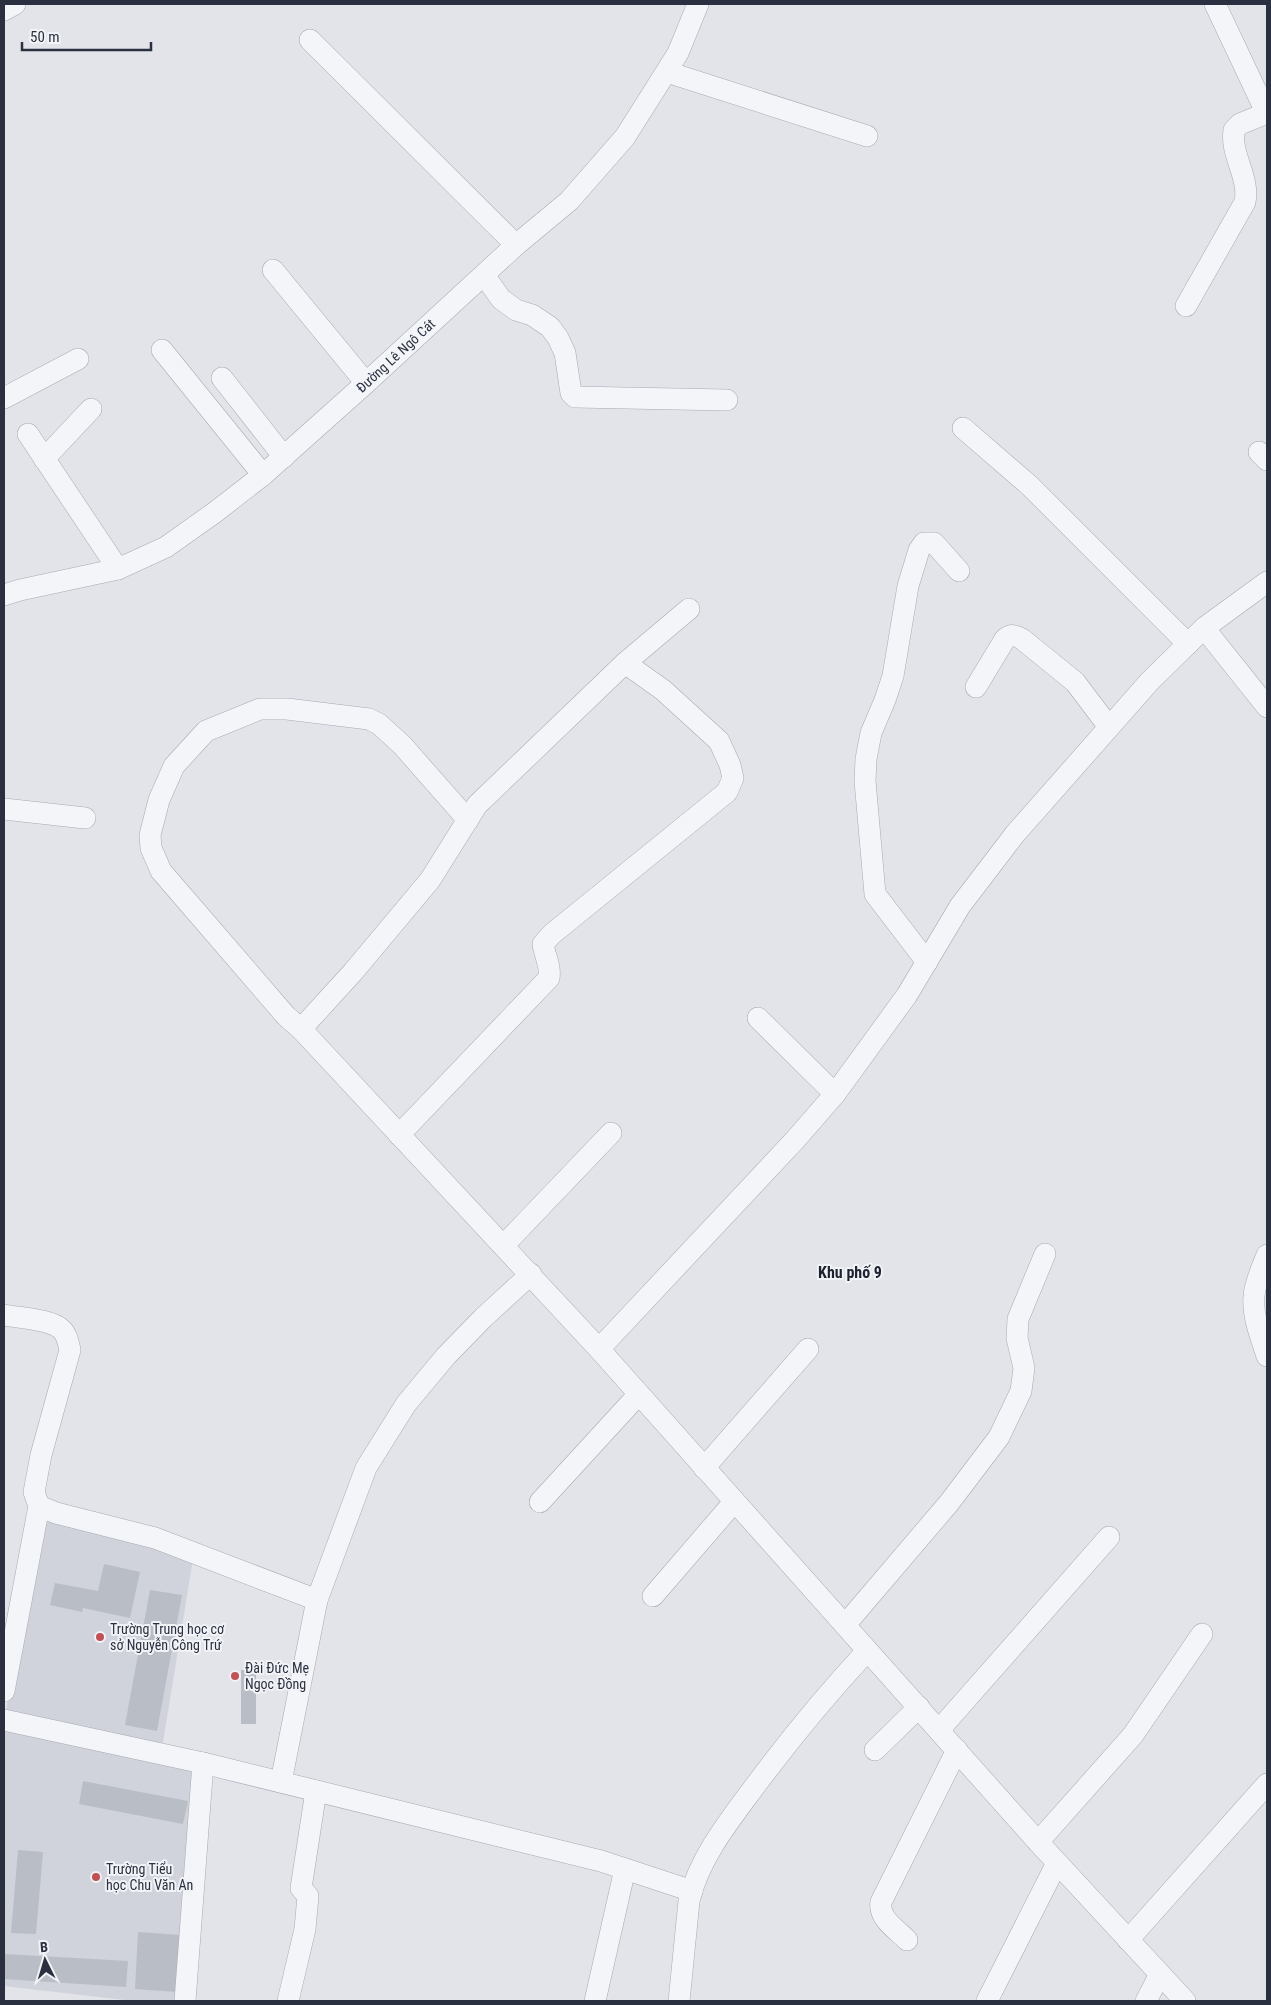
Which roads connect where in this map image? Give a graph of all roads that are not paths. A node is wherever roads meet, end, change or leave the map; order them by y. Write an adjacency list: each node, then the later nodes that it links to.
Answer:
1 (16, 4): 4 (street)
2 (698, 4): 6 (street, Đường Lê Ngô Cát)
3 (1215, 4): 7 (street)
4 (4, 10)
5 (310, 40): 9 (street)
6 (667, 72): 8 (street); 9 (street, Đường Lê Ngô Cát)
7 (1267, 114): 12 (street)
8 (867, 136)
9 (516, 245): 11 (street, Đường Lê Ngô Cát)
10 (272, 270): 16 (street)
11 (484, 275): 16 (street, Đường Lê Ngô Cát); 18 (street)
12 (1186, 306)
13 (162, 350): 24 (street)
14 (78, 359): 17 (street)
15 (222, 378): 22 (street)
16 (366, 383): 22 (street, Đường Lê Ngô Cát)
17 (4, 398)
18 (727, 400)
19 (91, 409): 23 (street)
20 (963, 428): 31 (street)
21 (28, 434): 23 (street)
22 (284, 457): 24 (street, Đường Lê Ngô Cát)
23 (44, 459): 25 (street)
24 (263, 475): 25 (street, Đường Lê Ngô Cát)
25 (118, 569): 28 (street, Đường Lê Ngô Cát)
26 (959, 571): 39 (street)
27 (1267, 582): 30 (street)
28 (4, 596)
29 (689, 609): 32 (street)
30 (1204, 628): 31 (street); 34 (street)
31 (1188, 644): 35 (street)
32 (624, 663): 38 (street); 44 (street)
33 (976, 688): 35 (street)
34 (1267, 706)
35 (1109, 727): 39 (street)
36 (4, 809): 37 (street)
37 (86, 818)
38 (468, 820): 41 (street); 41 (street)
39 (927, 962): 42 (street)
40 (758, 1018): 42 (street)
41 (300, 1029): 44 (street)
42 (835, 1094): 50 (street)
43 (611, 1132): 45 (street)
44 (399, 1135): 45 (street)
45 (504, 1245): 48 (street)
46 (1045, 1254): 61 (street)
47 (1267, 1255): 52 (street)
48 (531, 1274): 50 (street); 60 (street)
49 (4, 1315): 57 (street)
50 (599, 1349): 53 (street)
51 (808, 1349): 54 (street)
52 (1267, 1356)
53 (639, 1394): 54 (street); 55 (street)
54 (704, 1468): 56 (street)
55 (540, 1502)
56 (734, 1502): 59 (street); 61 (street)
57 (39, 1506): 60 (street); 64 (street)
58 (1109, 1537): 67 (street)
59 (653, 1596)
60 (317, 1600): 71 (street)
61 (845, 1625): 63 (street)
62 (1202, 1634): 74 (street)
63 (867, 1651): 65 (street); 77 (street)
64 (4, 1691)
65 (919, 1708): 67 (street); 68 (street)
66 (4, 1720): 70 (street)
67 (939, 1730): 69 (street)
68 (875, 1750)
69 (957, 1750): 74 (street); 78 (street)
70 (202, 1763): 71 (street); 81 (street)
71 (280, 1782): 73 (street)
72 (1266, 1788): 79 (street)
73 (316, 1791): 76 (street); 82 (street)
74 (1038, 1842): 75 (street)
75 (1058, 1863): 79 (street); 85 (street)
76 (625, 1869): 77 (street); 83 (street)
77 (692, 1891): 84 (street)
78 (907, 1940)
79 (1128, 1940): 80 (street)
80 (1160, 1974): 86 (street); 87 (street)
81 (185, 2001)
82 (288, 2001)
83 (595, 2001)
84 (679, 2001)
85 (987, 2001)
86 (1146, 2001)
87 (1185, 2001)

